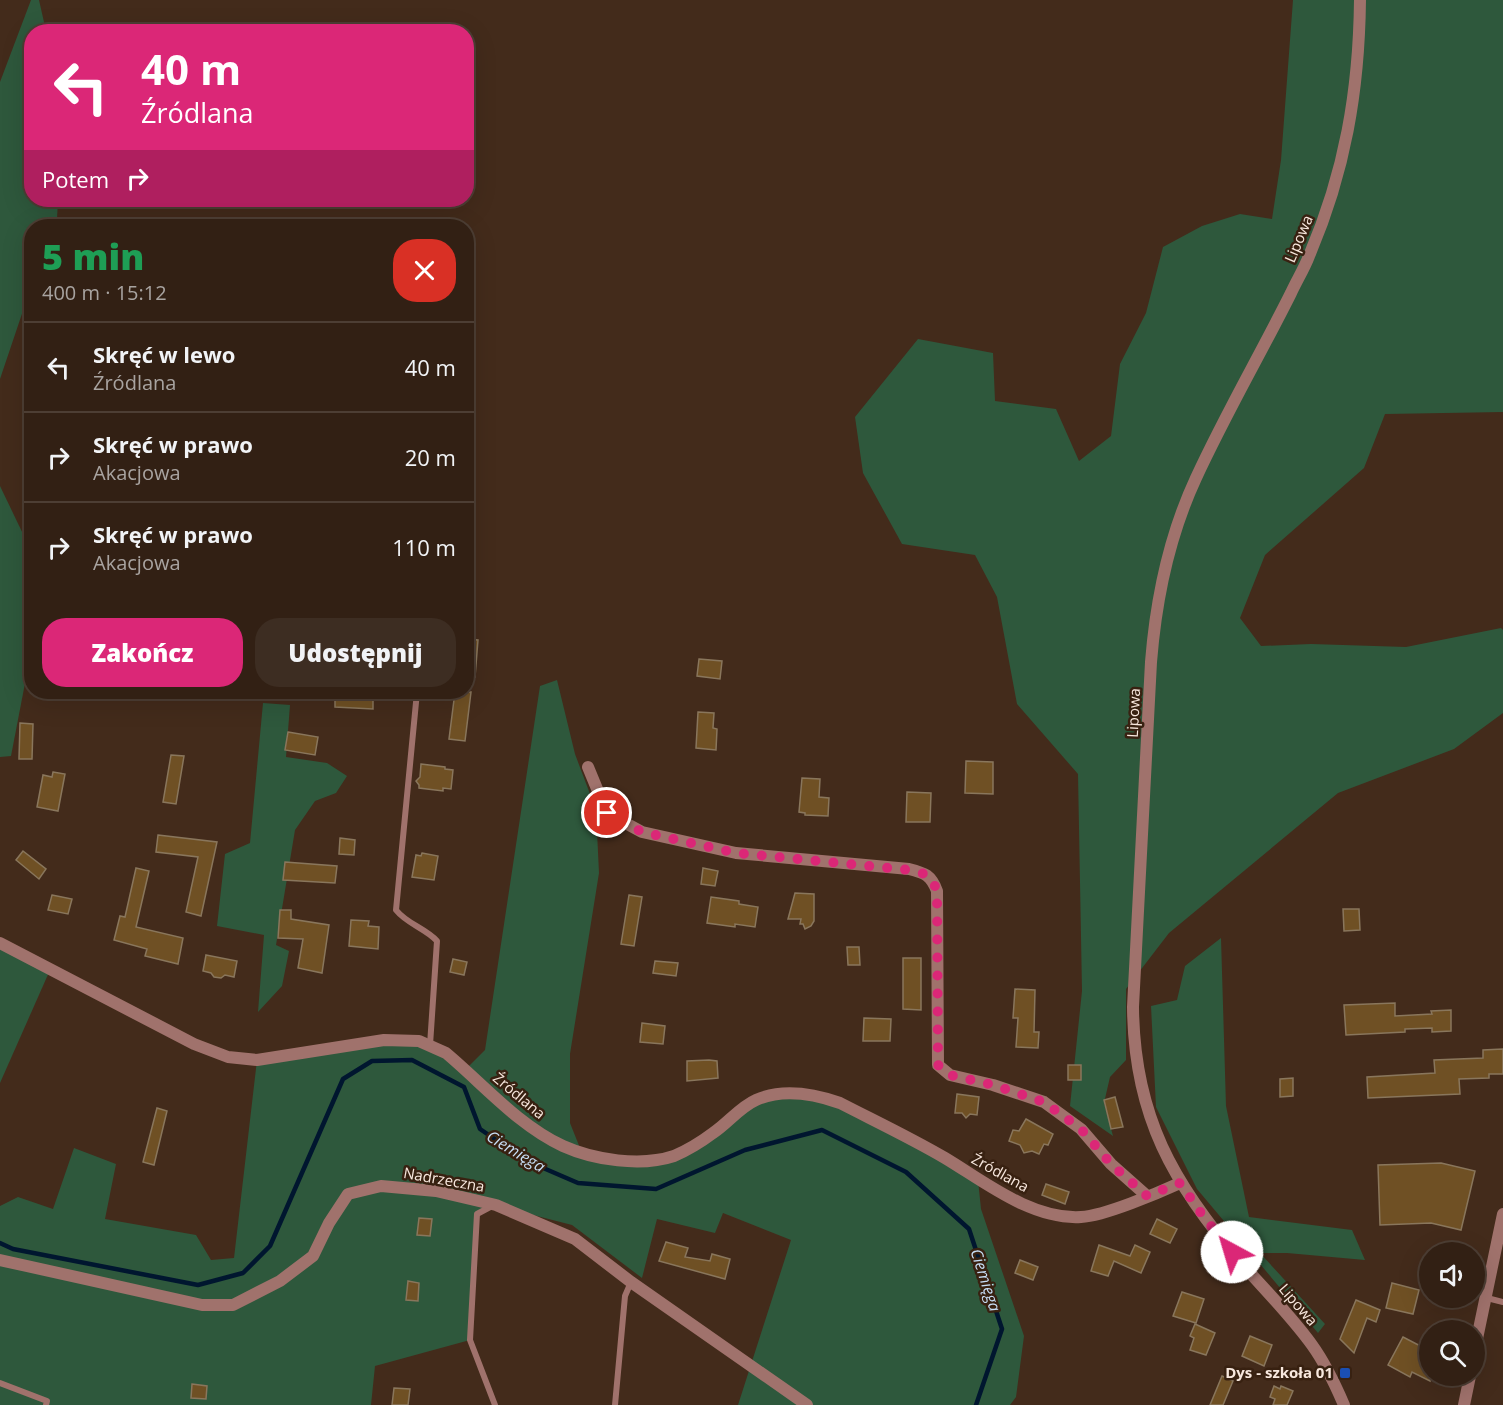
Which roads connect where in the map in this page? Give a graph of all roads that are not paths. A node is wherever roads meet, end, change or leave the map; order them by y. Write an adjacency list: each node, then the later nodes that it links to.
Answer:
1 (1360, 0): 6 (street, Lipowa)
2 (416, 699): 5 (lane)
3 (588, 767): 7 (street)
4 (0, 943): 5 (street, Źródlana)
5 (430, 1045): 7 (street, Źródlana)
6 (1180, 1183): 7 (street, Źródlana); 21 (street, Lipowa)
7 (1147, 1196)
8 (496, 1205): 10 (street, Nadrzeczna); 11 (street, Nadrzeczna); 18 (lane)
9 (1503, 1214): 12 (street)
10 (0, 1260)
11 (631, 1282): 19 (lane); 20 (street, Nadrzeczna)
12 (1486, 1298): 13 (lane); 14 (street)
13 (1503, 1302)
14 (1481, 1320)
15 (0, 1383): 17 (lane)
16 (1468, 1386): 22 (street)
17 (46, 1405)
18 (495, 1405)
19 (615, 1405)
20 (807, 1405)
21 (1344, 1405)
22 (1464, 1405)

